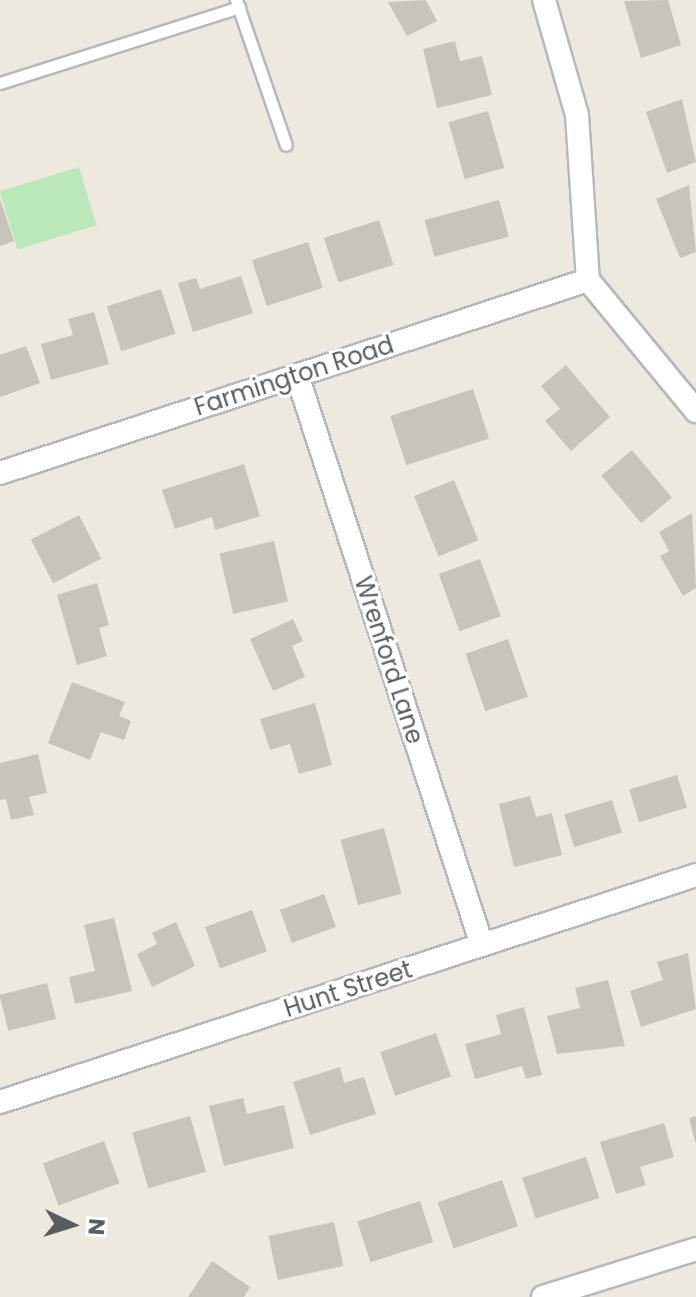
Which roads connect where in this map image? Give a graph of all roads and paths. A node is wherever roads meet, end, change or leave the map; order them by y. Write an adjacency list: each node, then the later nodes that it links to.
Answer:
1 (544, 0): 5 (street)
2 (237, 4): 3 (lane); 4 (lane)
3 (0, 83)
4 (286, 145)
5 (588, 280): 6 (street, Farmington Road); 7 (street)
6 (297, 375): 8 (street, Farmington Road); 10 (street, Wrenford Lane)
7 (696, 411)
8 (0, 473)
9 (696, 875): 10 (street, Hunt Street)
10 (482, 945): 11 (street, Hunt Street)
11 (0, 1102)
12 (696, 1249): 13 (street)
13 (543, 1297)

